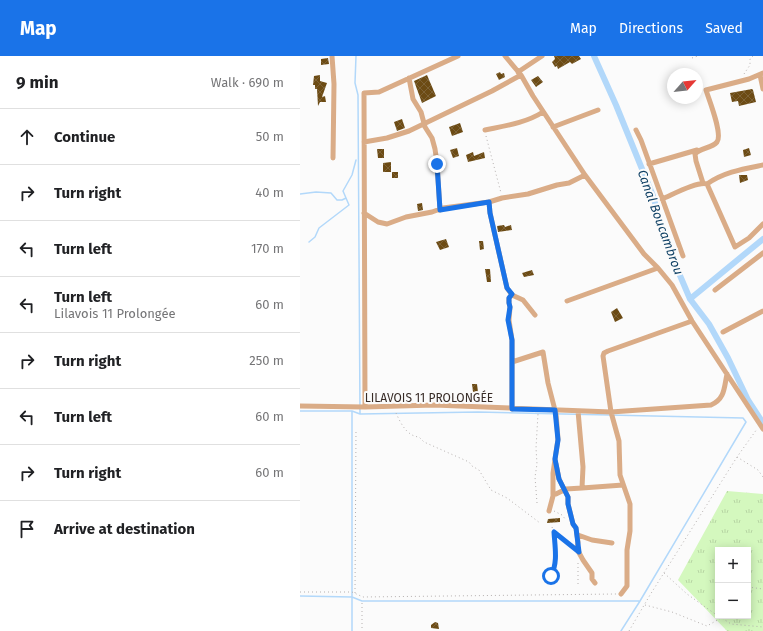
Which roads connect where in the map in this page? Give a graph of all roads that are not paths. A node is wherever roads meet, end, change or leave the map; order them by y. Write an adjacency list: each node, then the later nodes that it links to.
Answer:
1 (332, 56): 17 (street)
2 (458, 56): 7 (street)
3 (505, 56): 5 (street)
4 (542, 56): 5 (street)
5 (519, 74): 10 (street); 11 (street)
6 (761, 74): 8 (street); 16 (street)
7 (409, 78): 11 (street); 15 (street)
8 (763, 89)
9 (598, 110): 12 (street)
10 (543, 112): 12 (street); 13 (street)
11 (424, 123): 15 (street); 24 (street)
12 (553, 127): 20 (street)
13 (484, 130)
14 (636, 130): 18 (street)
15 (364, 142): 25 (street)
16 (698, 150): 18 (street); 21 (street)
17 (333, 158)
18 (649, 164): 22 (street)
19 (763, 165): 21 (street)
20 (585, 175): 23 (street); 29 (street)
21 (705, 184): 22 (street); 26 (street)
22 (662, 199): 28 (street)
23 (489, 202): 24 (street); 31 (street)
24 (440, 210): 25 (street)
25 (364, 213): 40 (street)
26 (763, 224)
27 (763, 253): 30 (street)
28 (683, 256)
29 (658, 268): 32 (street); 35 (street)
30 (715, 290)
31 (512, 294): 34 (street); 37 (street)
32 (567, 301)
33 (763, 311): 36 (street)
34 (534, 315)
35 (692, 321): 38 (street); 44 (street)
36 (724, 332)
37 (512, 362): 41 (street); 42 (street)
38 (727, 374): 44 (street, LILAVOIS 11 PROLONGÉE); 45 (street)
39 (300, 406): 40 (street, LILAVOIS 11 PROLONGÉE)
40 (365, 407): 41 (street, LILAVOIS 11 PROLONGÉE)
41 (512, 409): 42 (street, LILAVOIS 11 PROLONGÉE)
42 (555, 410): 43 (street, LILAVOIS 11 PROLONGÉE); 46 (street)
43 (578, 411): 44 (street, LILAVOIS 11 PROLONGÉE); 48 (street)
44 (611, 412): 47 (street)
45 (762, 427)
46 (555, 459): 49 (street); 50 (street)
47 (623, 485): 48 (street); 55 (street)
48 (582, 488): 49 (street)
49 (565, 489): 50 (street); 52 (street)
50 (553, 493): 51 (street)
51 (549, 510)
52 (578, 535): 53 (street); 54 (street)
53 (612, 544)
54 (595, 583)
55 (621, 594)

